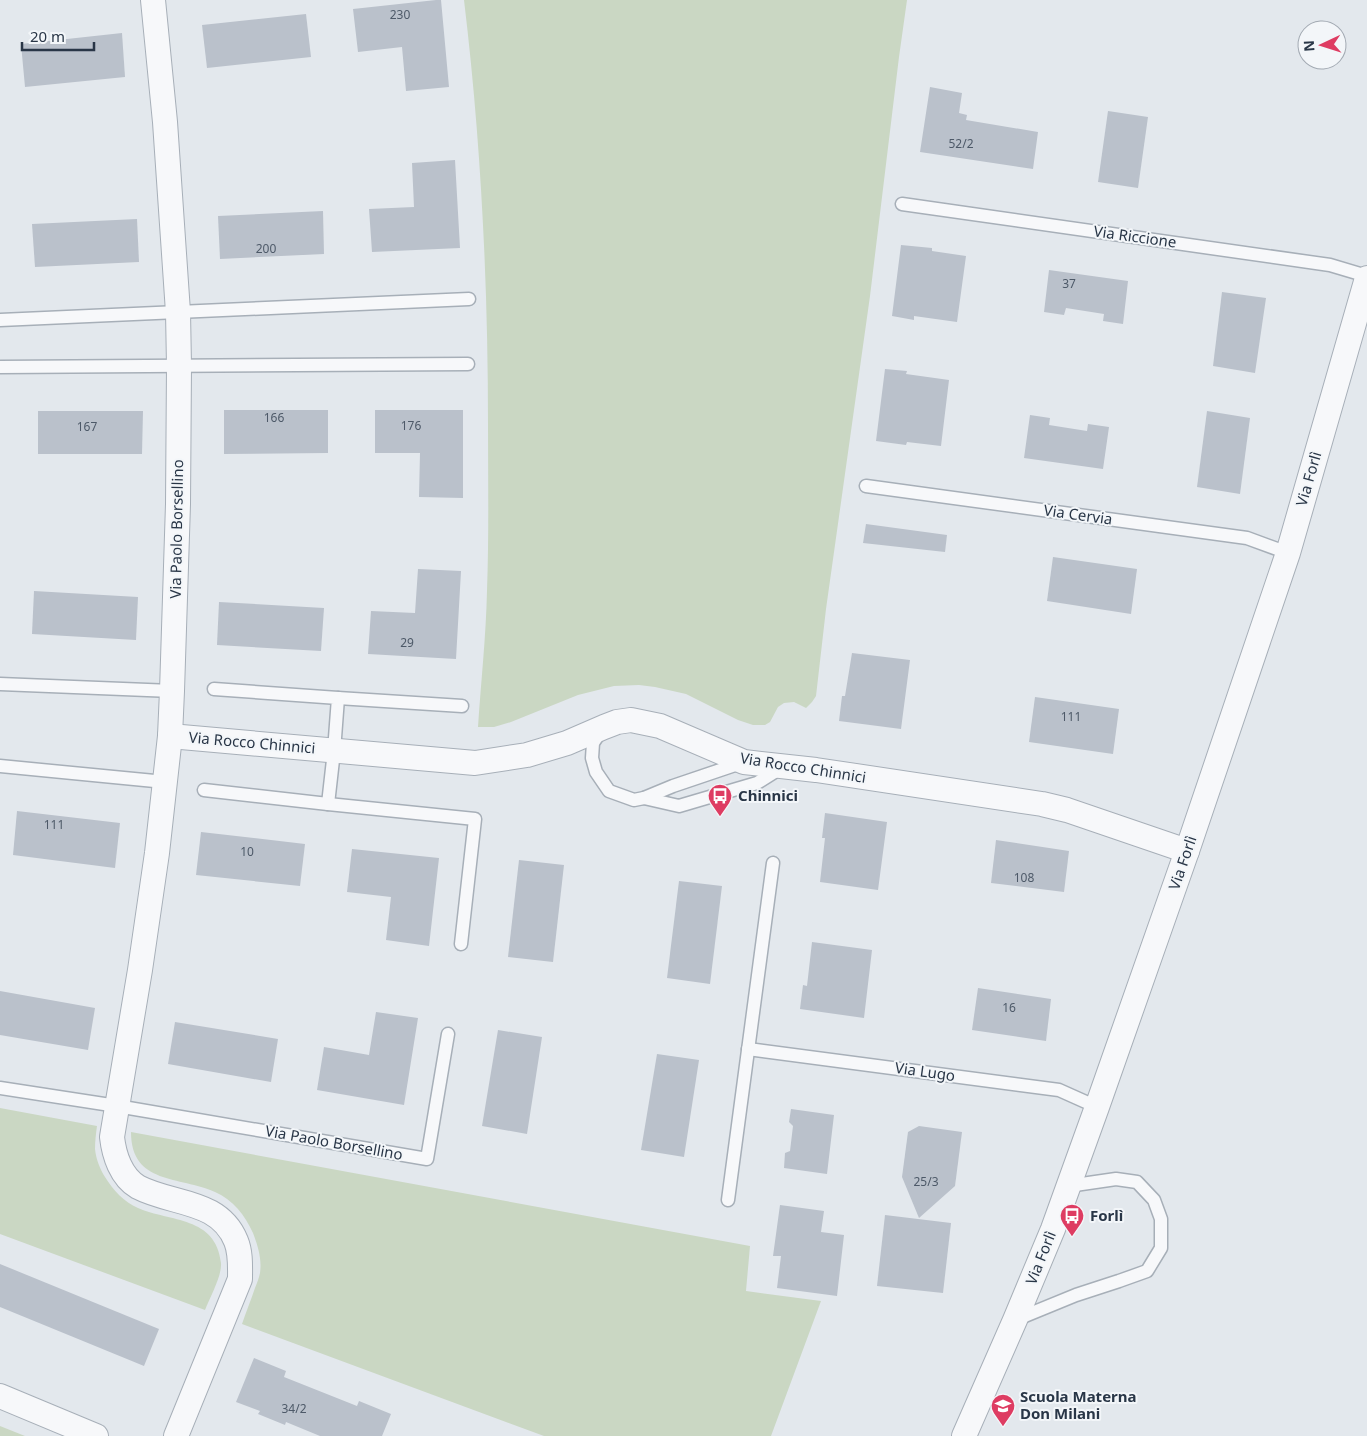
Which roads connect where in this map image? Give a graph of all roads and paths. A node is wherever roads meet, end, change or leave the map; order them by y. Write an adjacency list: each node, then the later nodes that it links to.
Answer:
1 (153, 0): 5 (street, Via Paolo Borsellino)
2 (902, 204): 3 (lane, Via Riccione)
3 (1367, 277): 11 (street, Via Forlì)
4 (469, 299): 5 (lane)
5 (178, 312): 6 (lane); 8 (street, Via Paolo Borsellino)
6 (0, 320)
7 (468, 364): 8 (lane)
8 (179, 366): 9 (lane); 14 (street, Via Paolo Borsellino)
9 (0, 367)
10 (866, 486): 11 (lane, Via Cervia)
11 (1288, 554): 27 (street, Via Forlì)
12 (0, 684): 14 (lane)
13 (214, 689): 15 (lane)
14 (172, 692): 18 (street, Via Paolo Borsellino)
15 (338, 698): 16 (lane); 19 (lane, Via Rocco Chinnici)
16 (462, 706)
17 (604, 727): 19 (street, Via Rocco Chinnici); 20 (street, Via Rocco Chinnici); 25 (lane)
18 (170, 736): 19 (street, Via Rocco Chinnici); 23 (street, Via Paolo Borsellino)
19 (334, 751): 26 (lane)
20 (744, 762): 22 (street, Via Rocco Chinnici); 25 (lane)
21 (0, 766): 23 (lane)
22 (785, 766): 25 (lane); 27 (street, Via Rocco Chinnici)
23 (164, 782): 33 (street, Via Paolo Borsellino)
24 (204, 790): 26 (lane)
25 (644, 798)
26 (328, 804): 29 (lane)
27 (1187, 851): 34 (street, Via Forlì)
28 (773, 862): 31 (lane)
29 (461, 944)
30 (448, 1034): 33 (lane, Via Paolo Borsellino)
31 (748, 1049): 34 (lane, Via Lugo); 36 (lane)
32 (0, 1088): 33 (lane, Via Paolo Borsellino)
33 (117, 1106): 40 (street, Via Paolo Borsellino)
34 (1097, 1107): 35 (street, Via Forlì)
35 (1068, 1186): 37 (street, Via Forlì); 37 (lane)
36 (728, 1200)
37 (1015, 1320): 41 (street, Via Forlì)
38 (0, 1396): 39 (street)
39 (96, 1436)
40 (176, 1436)
41 (964, 1436)

